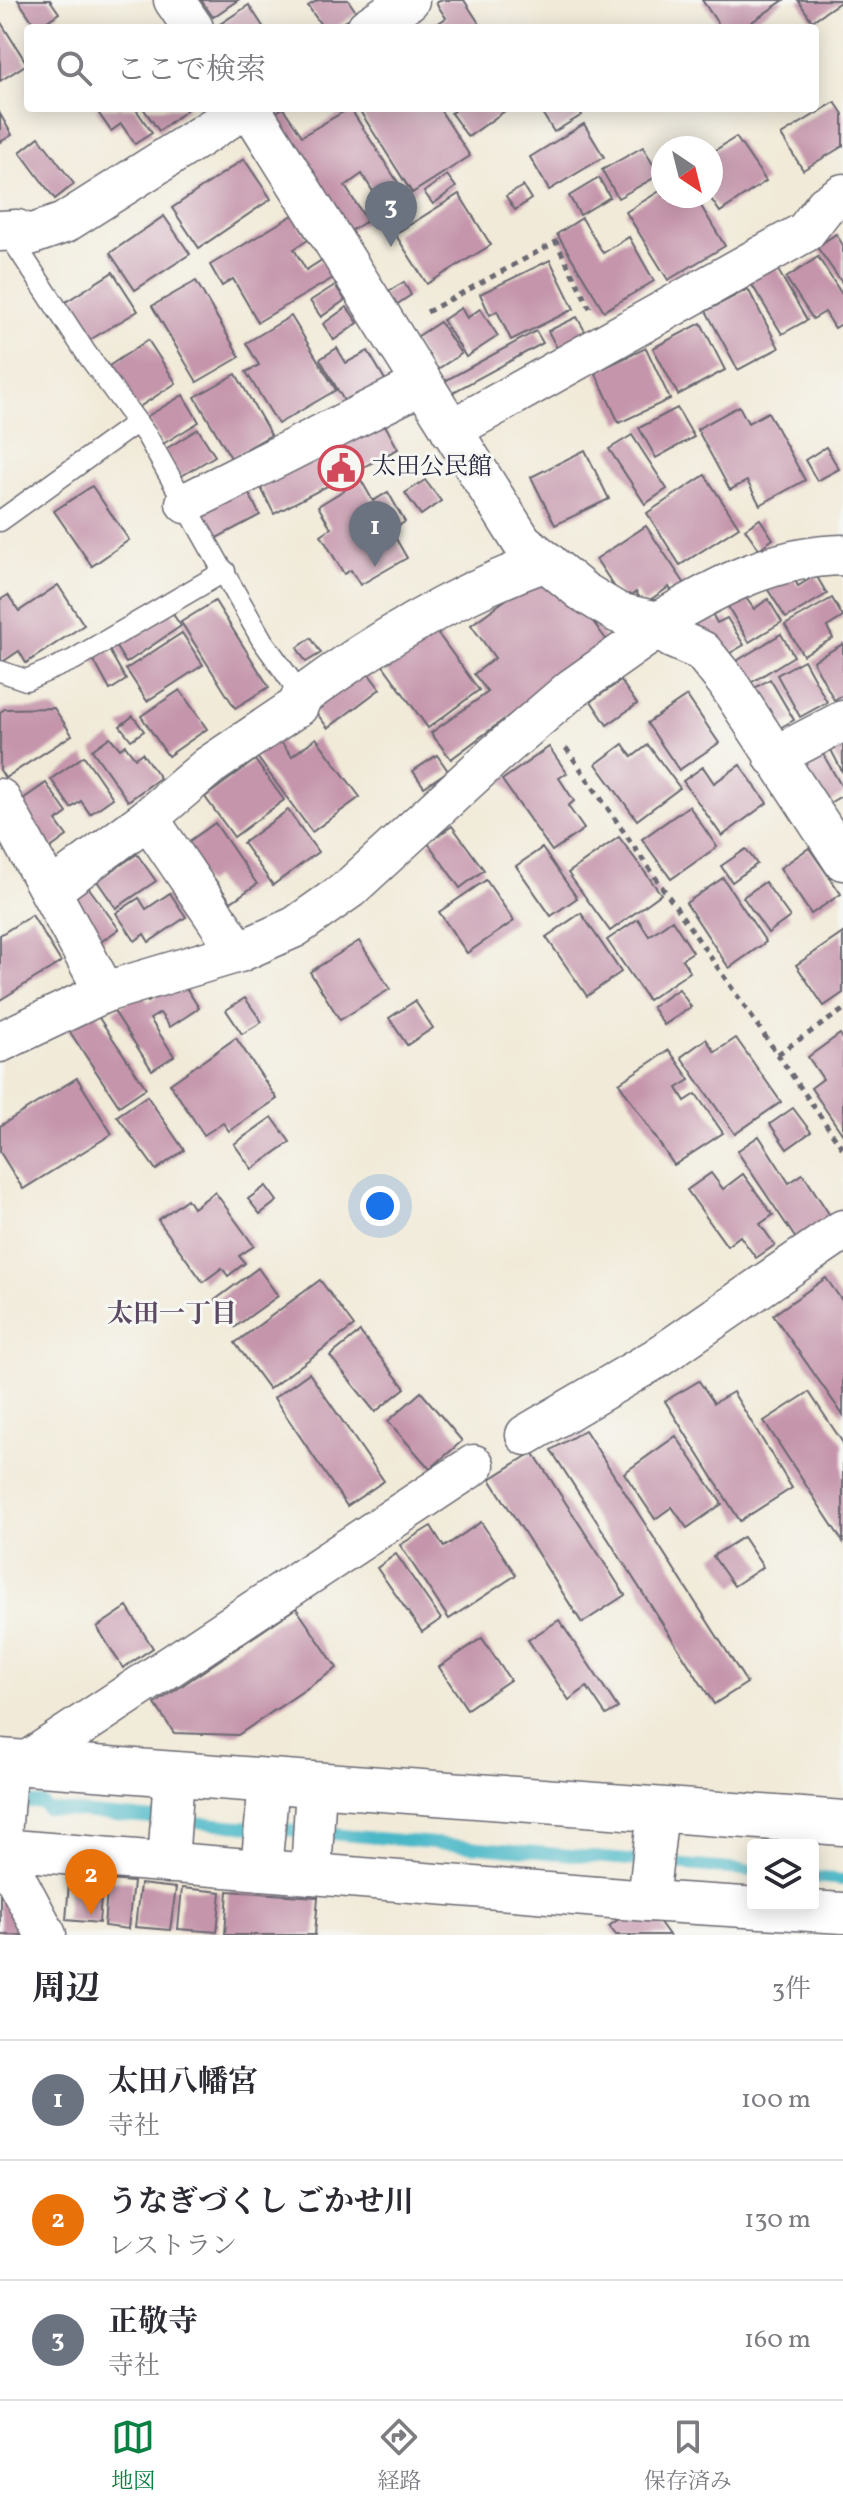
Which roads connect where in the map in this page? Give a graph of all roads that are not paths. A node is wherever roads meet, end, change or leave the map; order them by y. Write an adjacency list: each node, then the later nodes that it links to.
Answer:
1 (174, 0): 2 (street)
2 (190, 24)
3 (242, 112): 6 (street)
4 (251, 112): 7 (street)
5 (843, 194): 9 (street)
6 (2, 230): 8 (lane)
7 (422, 384): 9 (street); 10 (street)
8 (136, 423): 10 (lane); 11 (lane)
9 (451, 430): 13 (street)
10 (186, 503): 14 (lane)
11 (0, 521)
12 (843, 555): 15 (street)
13 (546, 561): 15 (street); 17 (street)
14 (225, 571): 16 (lane); 17 (lane)
15 (658, 622): 19 (street); 24 (street)
16 (0, 671)
17 (302, 696): 21 (street)
18 (843, 721): 19 (street)
19 (774, 757): 22 (street)
20 (0, 799): 23 (street)
21 (148, 818): 23 (street); 24 (street)
22 (843, 860)
23 (51, 890): 25 (street)
24 (239, 952): 25 (street)
25 (105, 992): 26 (street)
26 (0, 1042)
27 (843, 1230): 28 (street)
28 (526, 1435)
29 (474, 1465): 30 (street)
30 (9, 1769): 31 (street); 36 (street)
31 (173, 1791): 32 (street); 37 (street)
32 (267, 1799): 33 (street); 38 (street)
33 (315, 1802): 35 (street); 39 (street)
34 (843, 1823): 35 (street)
35 (656, 1828): 40 (street)
36 (0, 1848)
37 (168, 1863): 38 (street); 42 (street)
38 (261, 1870): 39 (street)
39 (311, 1874): 40 (street)
40 (648, 1901): 41 (street)
41 (843, 1913)
42 (46, 1935)

